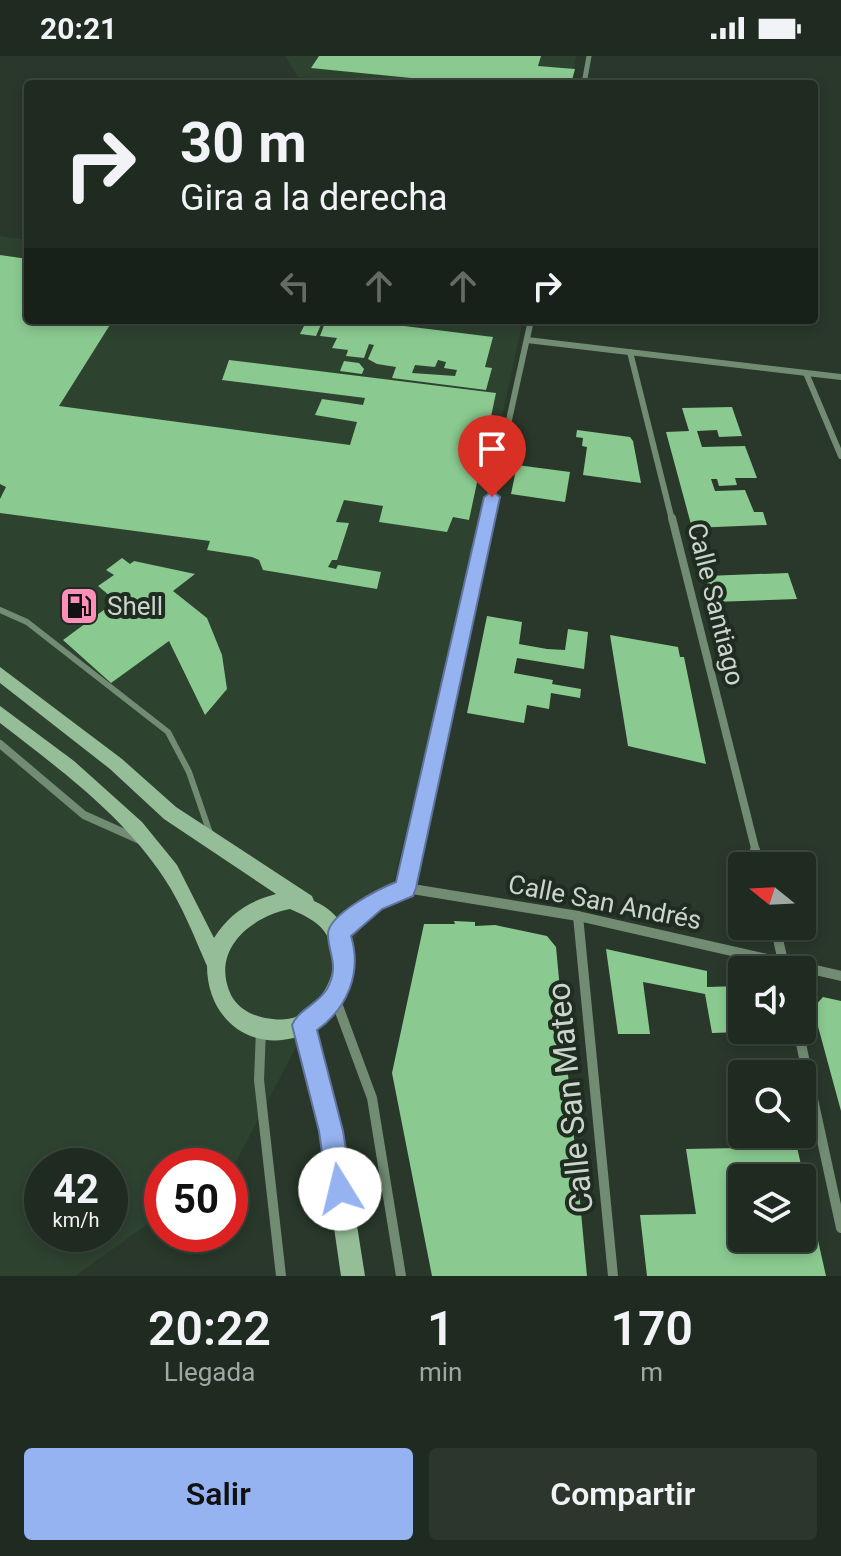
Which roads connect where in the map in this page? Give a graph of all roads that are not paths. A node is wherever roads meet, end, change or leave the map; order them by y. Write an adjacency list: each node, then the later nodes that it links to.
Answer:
1 (589, 56): 2 (street)
2 (585, 80)
3 (530, 324): 4 (street)
4 (527, 340): 5 (street); 16 (street)
5 (630, 352): 6 (street); 15 (street, Calle Santiago)
6 (806, 373): 7 (street); 8 (street)
7 (841, 377)
8 (841, 456)
9 (0, 610): 14 (lane)
10 (0, 674): 14 (main road)
11 (0, 713): 13 (main road)
12 (0, 744): 13 (street)
13 (146, 842): 21 (main road)
14 (214, 843): 17 (main road)
15 (755, 852)
16 (406, 888): 18 (street, Calle San Andrés); 19 (street)
17 (310, 905): 19 (main road); 21 (main road)
18 (578, 916): 20 (street, Calle San Andrés); 32 (street, Calle San Mateo)
19 (339, 932): 24 (main road)
20 (743, 956)
21 (216, 965): 26 (main road)
22 (816, 972): 23 (street, Calle San Andrés)
23 (841, 976)
24 (335, 996): 25 (main road); 31 (street)
25 (304, 1025): 26 (main road); 30 (main road)
26 (261, 1030): 29 (street)
27 (801, 1044): 28 (street)
28 (841, 1228)
29 (281, 1276)
30 (353, 1276)
31 (401, 1276)
32 (613, 1276)

